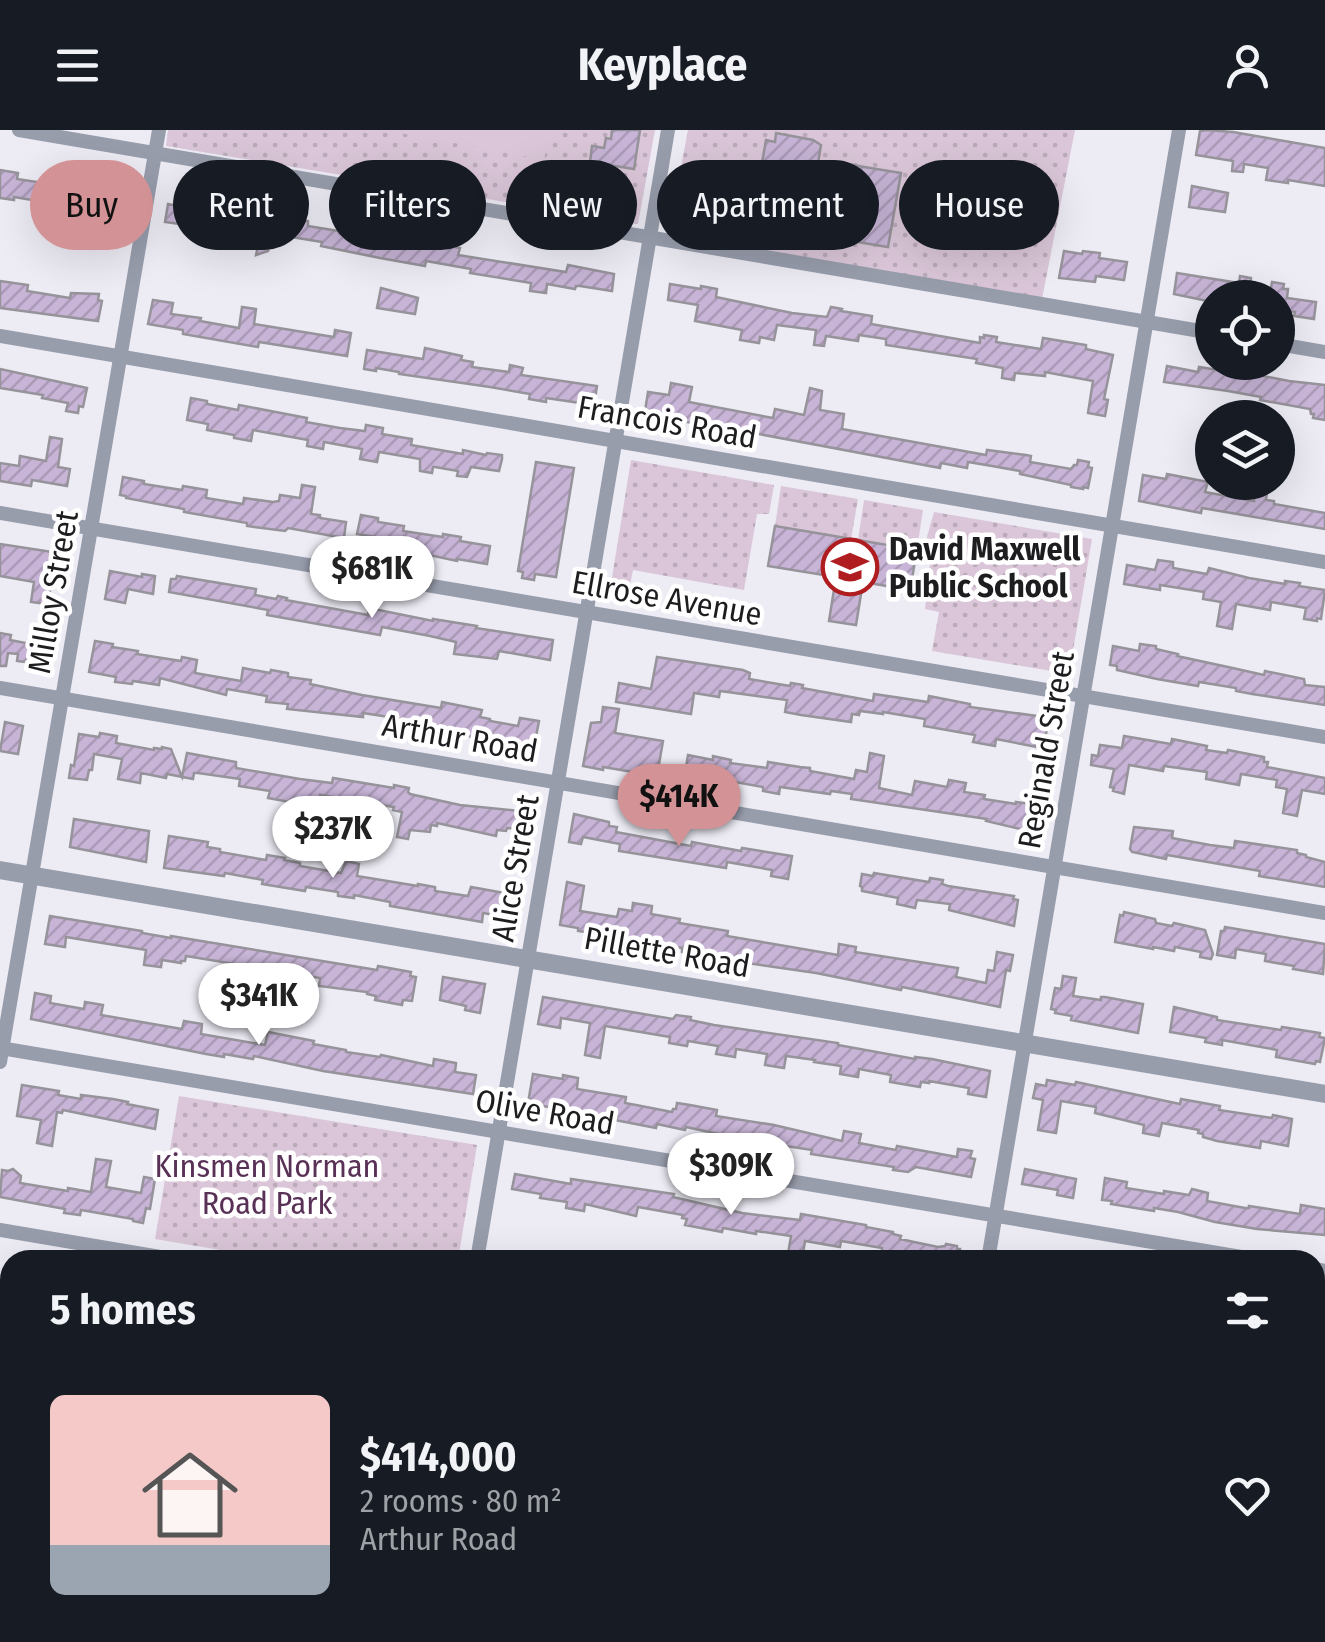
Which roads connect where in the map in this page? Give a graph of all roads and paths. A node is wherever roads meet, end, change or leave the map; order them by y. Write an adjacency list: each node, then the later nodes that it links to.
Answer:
1 (19, 130): 5 (street)
2 (159, 130): 5 (street, Milloy Street)
3 (668, 130): 6 (street, Alice Street)
4 (1179, 130): 7 (street, Reginald Street)
5 (156, 153): 6 (street); 12 (street, Milloy Street)
6 (650, 237): 7 (street); 13 (street, Alice Street)
7 (1146, 322): 8 (street); 15 (street, Reginald Street)
8 (1195, 329)
9 (0, 336): 12 (street, Francois Road)
10 (1295, 347): 11 (street)
11 (1325, 352)
12 (121, 357): 13 (street, Francois Road); 16 (street, Milloy Street)
13 (616, 441): 15 (street, Francois Road); 18 (street, Alice Street)
14 (0, 512): 16 (street, Ellrose Avenue)
15 (1112, 526): 17 (street, Francois Road); 20 (street, Reginald Street)
16 (91, 528): 18 (street, Ellrose Avenue); 21 (street, Milloy Street)
17 (1325, 562)
18 (586, 612): 20 (street, Ellrose Avenue); 23 (street, Alice Street)
19 (0, 688): 21 (street, Arthur Road)
20 (1083, 696): 22 (street, Ellrose Avenue); 24 (street, Reginald Street)
21 (62, 699): 23 (street, Arthur Road); 26 (street, Milloy Street)
22 (1325, 738)
23 (558, 783): 24 (street, Arthur Road); 28 (street, Alice Street)
24 (1054, 867): 27 (street, Arthur Road); 29 (street, Reginald Street)
25 (0, 870): 26 (street, Pillette Road)
26 (32, 876): 28 (street, Pillette Road); 30 (street, Milloy Street)
27 (1325, 913)
28 (528, 959): 29 (street, Pillette Road); 32 (street, Alice Street)
29 (1024, 1043): 31 (street, Pillette Road); 33 (street, Reginald Street)
30 (1, 1053): 32 (street, Olive Road)
31 (1325, 1094)
32 (499, 1132): 33 (street, Olive Road); 36 (street, Alice Street)
33 (995, 1216): 37 (street, Reginald Street); 38 (street, Olive Road)
34 (0, 1230): 35 (street)
35 (119, 1250)
36 (479, 1250)
37 (990, 1250)
38 (1199, 1250)

